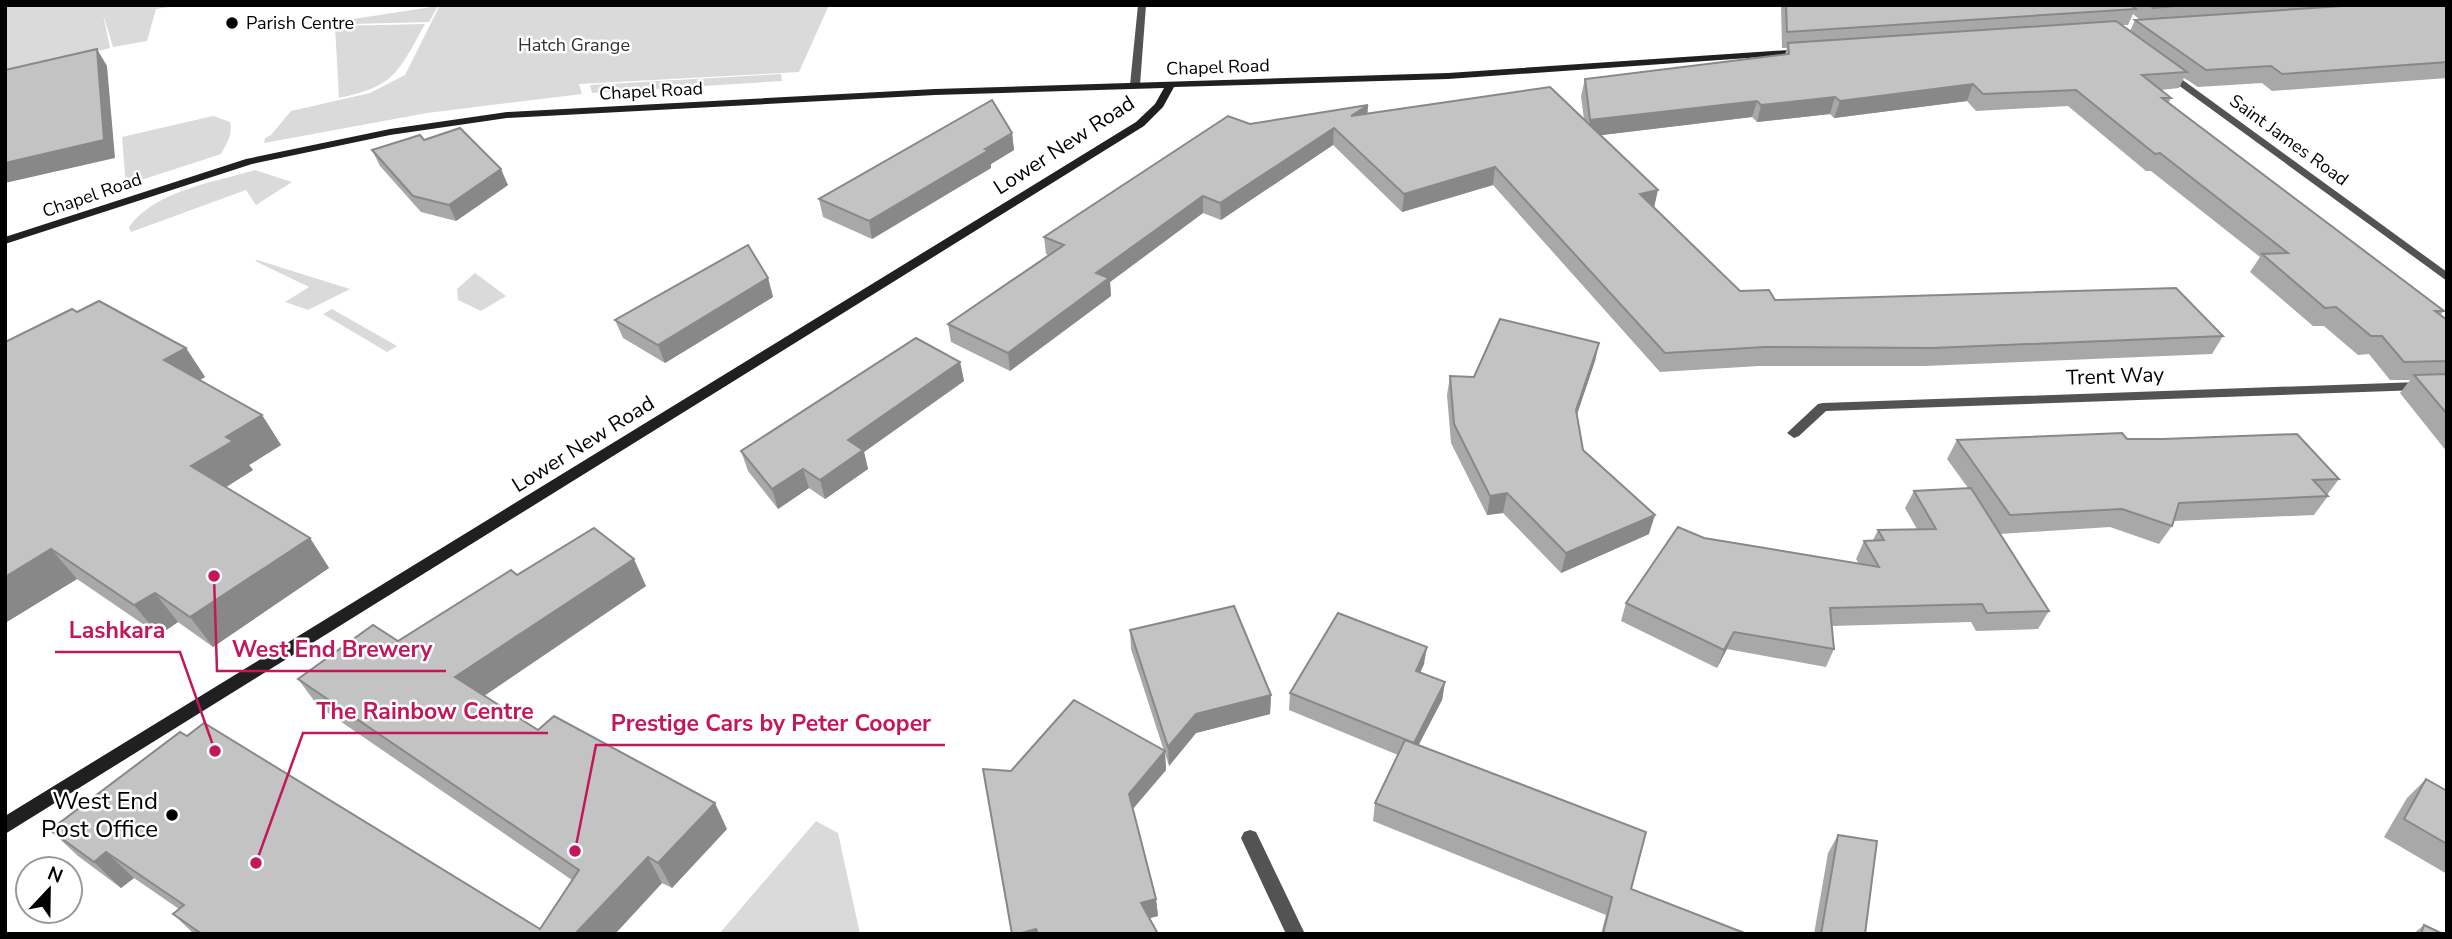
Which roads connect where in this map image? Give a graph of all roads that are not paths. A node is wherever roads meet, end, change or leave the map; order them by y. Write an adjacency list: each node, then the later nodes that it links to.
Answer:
1 (1142, 5): 4 (street)
2 (1821, 51): 5 (street, Chapel Road)
3 (2152, 62): 7 (street, Saint James Road)
4 (1135, 85): 5 (street, Chapel Road); 6 (street, Chapel Road)
5 (1170, 85): 10 (street, Lower New Road)
6 (5, 241)
7 (2446, 277)
8 (2447, 385): 9 (street, Trent Way)
9 (1794, 433)
10 (5, 826)
11 (1250, 838): 12 (street)
12 (1296, 934)

